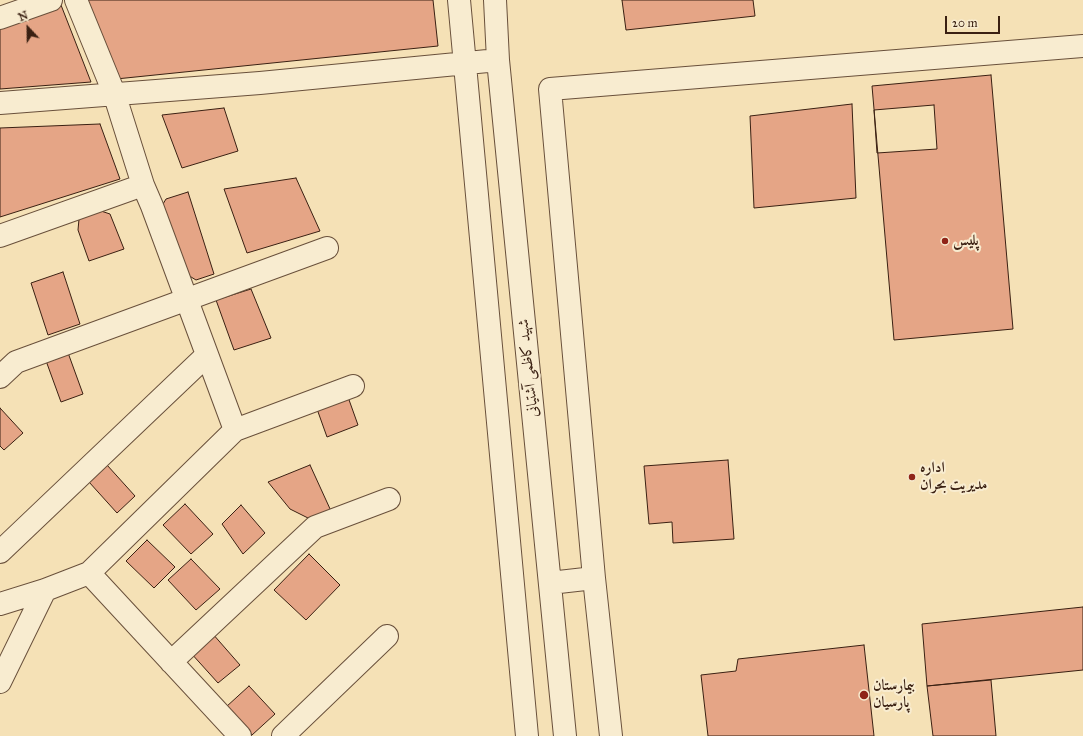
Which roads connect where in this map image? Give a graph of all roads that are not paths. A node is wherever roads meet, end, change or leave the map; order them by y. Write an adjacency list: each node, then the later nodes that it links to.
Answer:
1 (51, 0): 5 (street)
2 (76, 0): 9 (street)
3 (459, 0): 8 (street)
4 (495, 0): 7 (street, شهید کاظمی آشتیانی)
5 (0, 18)
6 (1083, 46): 22 (street)
7 (498, 60): 8 (street); 23 (street, شهید کاظمی آشتیانی)
8 (465, 63): 9 (street); 31 (street)
9 (114, 93): 10 (street); 11 (street)
10 (0, 104)
11 (143, 185): 12 (street); 14 (street)
12 (0, 236)
13 (327, 248): 14 (street)
14 (186, 299): 15 (street); 16 (street)
15 (207, 355): 18 (street); 20 (street)
16 (0, 377)
17 (353, 386): 18 (street)
18 (235, 430): 21 (street)
19 (389, 499): 27 (street)
20 (0, 552)
21 (89, 572): 24 (street); 27 (street)
22 (594, 578): 23 (street); 33 (street)
23 (550, 583): 32 (street, شهید کاظمی آشتیانی)
24 (46, 590): 25 (street); 28 (street)
25 (0, 604)
26 (387, 636): 30 (street)
27 (171, 662): 29 (street)
28 (0, 682)
29 (240, 736)
30 (283, 736)
31 (527, 736)
32 (565, 736)
33 (611, 736)

